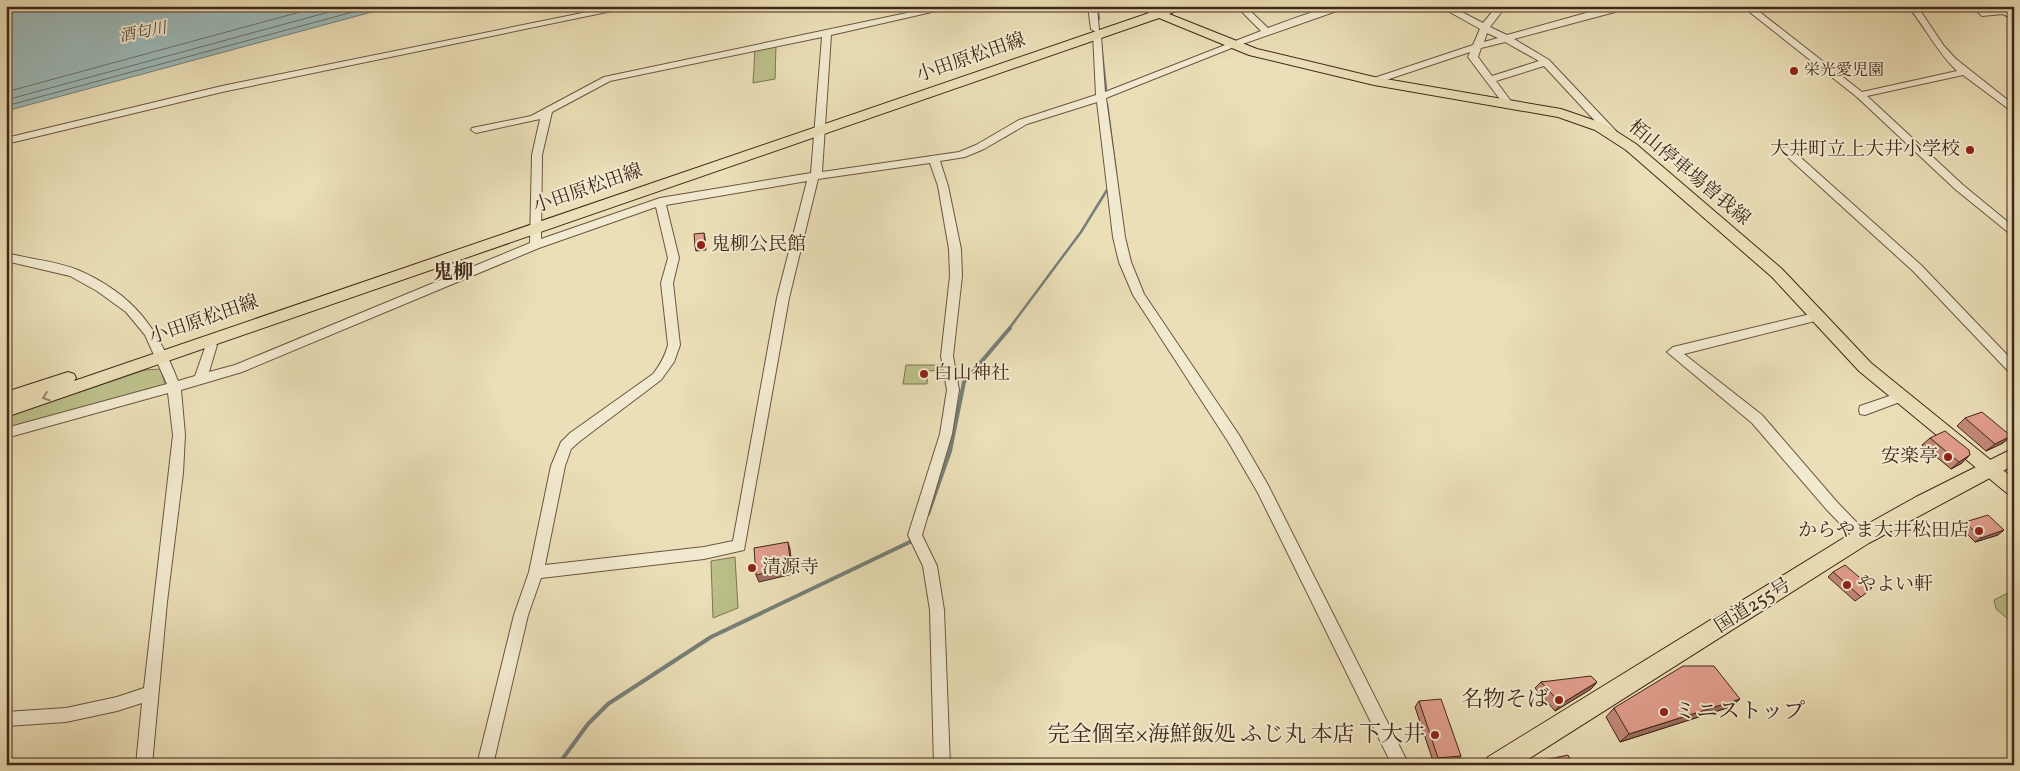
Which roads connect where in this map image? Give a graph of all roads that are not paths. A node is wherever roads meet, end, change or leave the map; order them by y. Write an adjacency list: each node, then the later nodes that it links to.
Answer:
1 (632, 6): 35 (street)
2 (954, 6): 17 (street)
3 (1092, 6): 19 (street)
4 (1182, 6): 13 (main road, 小田原松田線)
5 (1240, 6): 18 (street)
6 (1347, 6): 18 (street)
7 (1443, 6): 16 (street)
8 (1502, 6): 16 (street)
9 (1617, 6): 20 (street)
10 (1746, 6): 27 (street)
11 (1912, 6): 24 (street)
12 (1975, 6): 14 (street)
13 (1155, 9): 19 (main road, 小田原松田線); 21 (main road, 栢山停車場曽我線)
14 (2002, 9): 15 (street)
15 (2014, 17)
16 (1485, 27): 20 (street); 22 (street)
17 (827, 32): 31 (street); 32 (street)
18 (1267, 32): 21 (street)
19 (1096, 33): 28 (street); 32 (main road, 小田原松田線)
20 (1507, 39): 22 (street); 23 (street)
21 (1231, 45): 26 (main road, 栢山停車場曽我線); 28 (street)
22 (1475, 47): 25 (street); 26 (street)
23 (1546, 62): 25 (street); 34 (street)
24 (1965, 72): 27 (street); 30 (street)
25 (1491, 79): 29 (street)
26 (1374, 81): 29 (main road, 栢山停車場曽我線)
27 (1860, 95): 41 (street)
28 (1101, 97): 37 (street); 67 (street)
29 (1508, 104): 34 (main road, 栢山停車場曽我線)
30 (2014, 110)
31 (547, 112): 33 (street); 42 (street)
32 (821, 127): 38 (street); 42 (main road, 小田原松田線)
33 (476, 130)
34 (1612, 133): 46 (main road, 栢山停車場曽我線)
35 (6, 141)
36 (1786, 150): 49 (street)
37 (934, 159): 38 (street); 66 (street)
38 (815, 176): 39 (street); 61 (street)
39 (660, 202): 44 (street); 61 (street)
40 (2014, 217): 41 (street)
41 (2000, 220): 43 (street)
42 (535, 224): 44 (street); 48 (main road, 小田原松田線)
43 (2014, 233)
44 (535, 244): 50 (street)
45 (6, 257): 48 (street)
46 (1819, 316): 52 (main road, 栢山停車場曽我線); 60 (street)
47 (212, 345): 50 (street)
48 (159, 352): 51 (street); 53 (main road, 小田原松田線); 55 (main road, 小田原松田線, one-way to 55)
49 (2014, 370)
50 (200, 380): 51 (street)
51 (174, 387): 56 (street); 62 (street)
52 (1901, 397): 54 (street); 58 (main road, 栢山停車場曽我線)
53 (6, 399)
54 (1865, 410)
55 (6, 411)
56 (6, 433)
57 (2014, 456): 58 (highway, 国道255号)
58 (1989, 468): 59 (main road, 栢山停車場曽我線); 60 (highway, 国道255号)
59 (2014, 489)
60 (1862, 537): 68 (highway, 国道255号)
61 (536, 572): 65 (street)
62 (152, 693): 63 (street); 64 (street)
63 (6, 719)
64 (144, 765)
65 (485, 765)
66 (942, 765)
67 (1401, 765)
68 (1497, 765)

